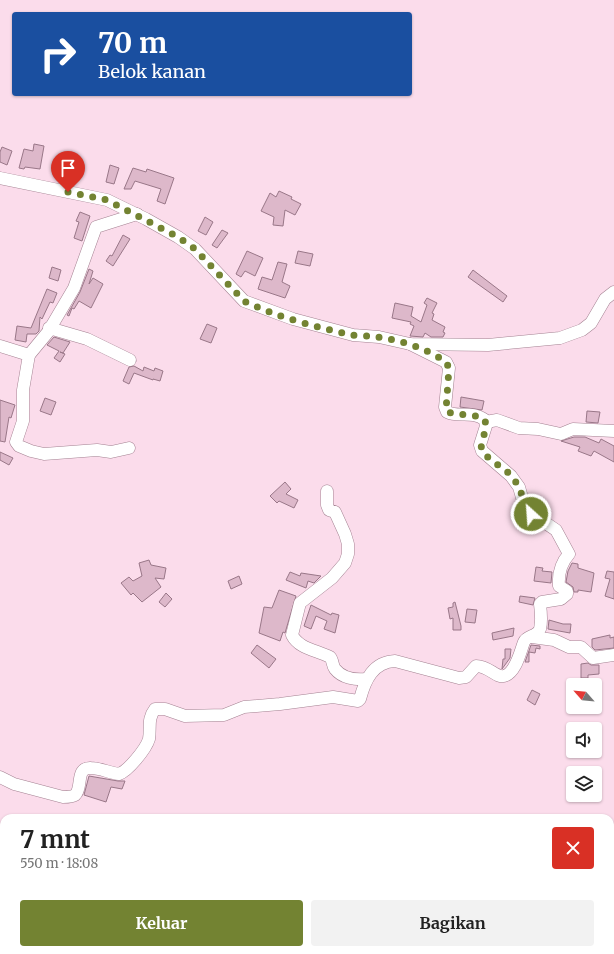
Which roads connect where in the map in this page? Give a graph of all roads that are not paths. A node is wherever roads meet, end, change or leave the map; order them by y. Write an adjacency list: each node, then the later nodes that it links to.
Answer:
1 (0, 178): 2 (street)
2 (137, 214): 4 (street); 5 (street)
3 (614, 292): 5 (street)
4 (50, 328): 7 (street); 8 (street)
5 (410, 344): 9 (street)
6 (0, 346): 7 (street)
7 (29, 355): 11 (street)
8 (130, 360)
9 (486, 422): 10 (street); 13 (street)
10 (614, 431)
11 (129, 448)
12 (328, 491): 15 (street)
13 (532, 637): 14 (street); 15 (street)
14 (614, 655)
15 (366, 679): 16 (street)
16 (0, 777)

